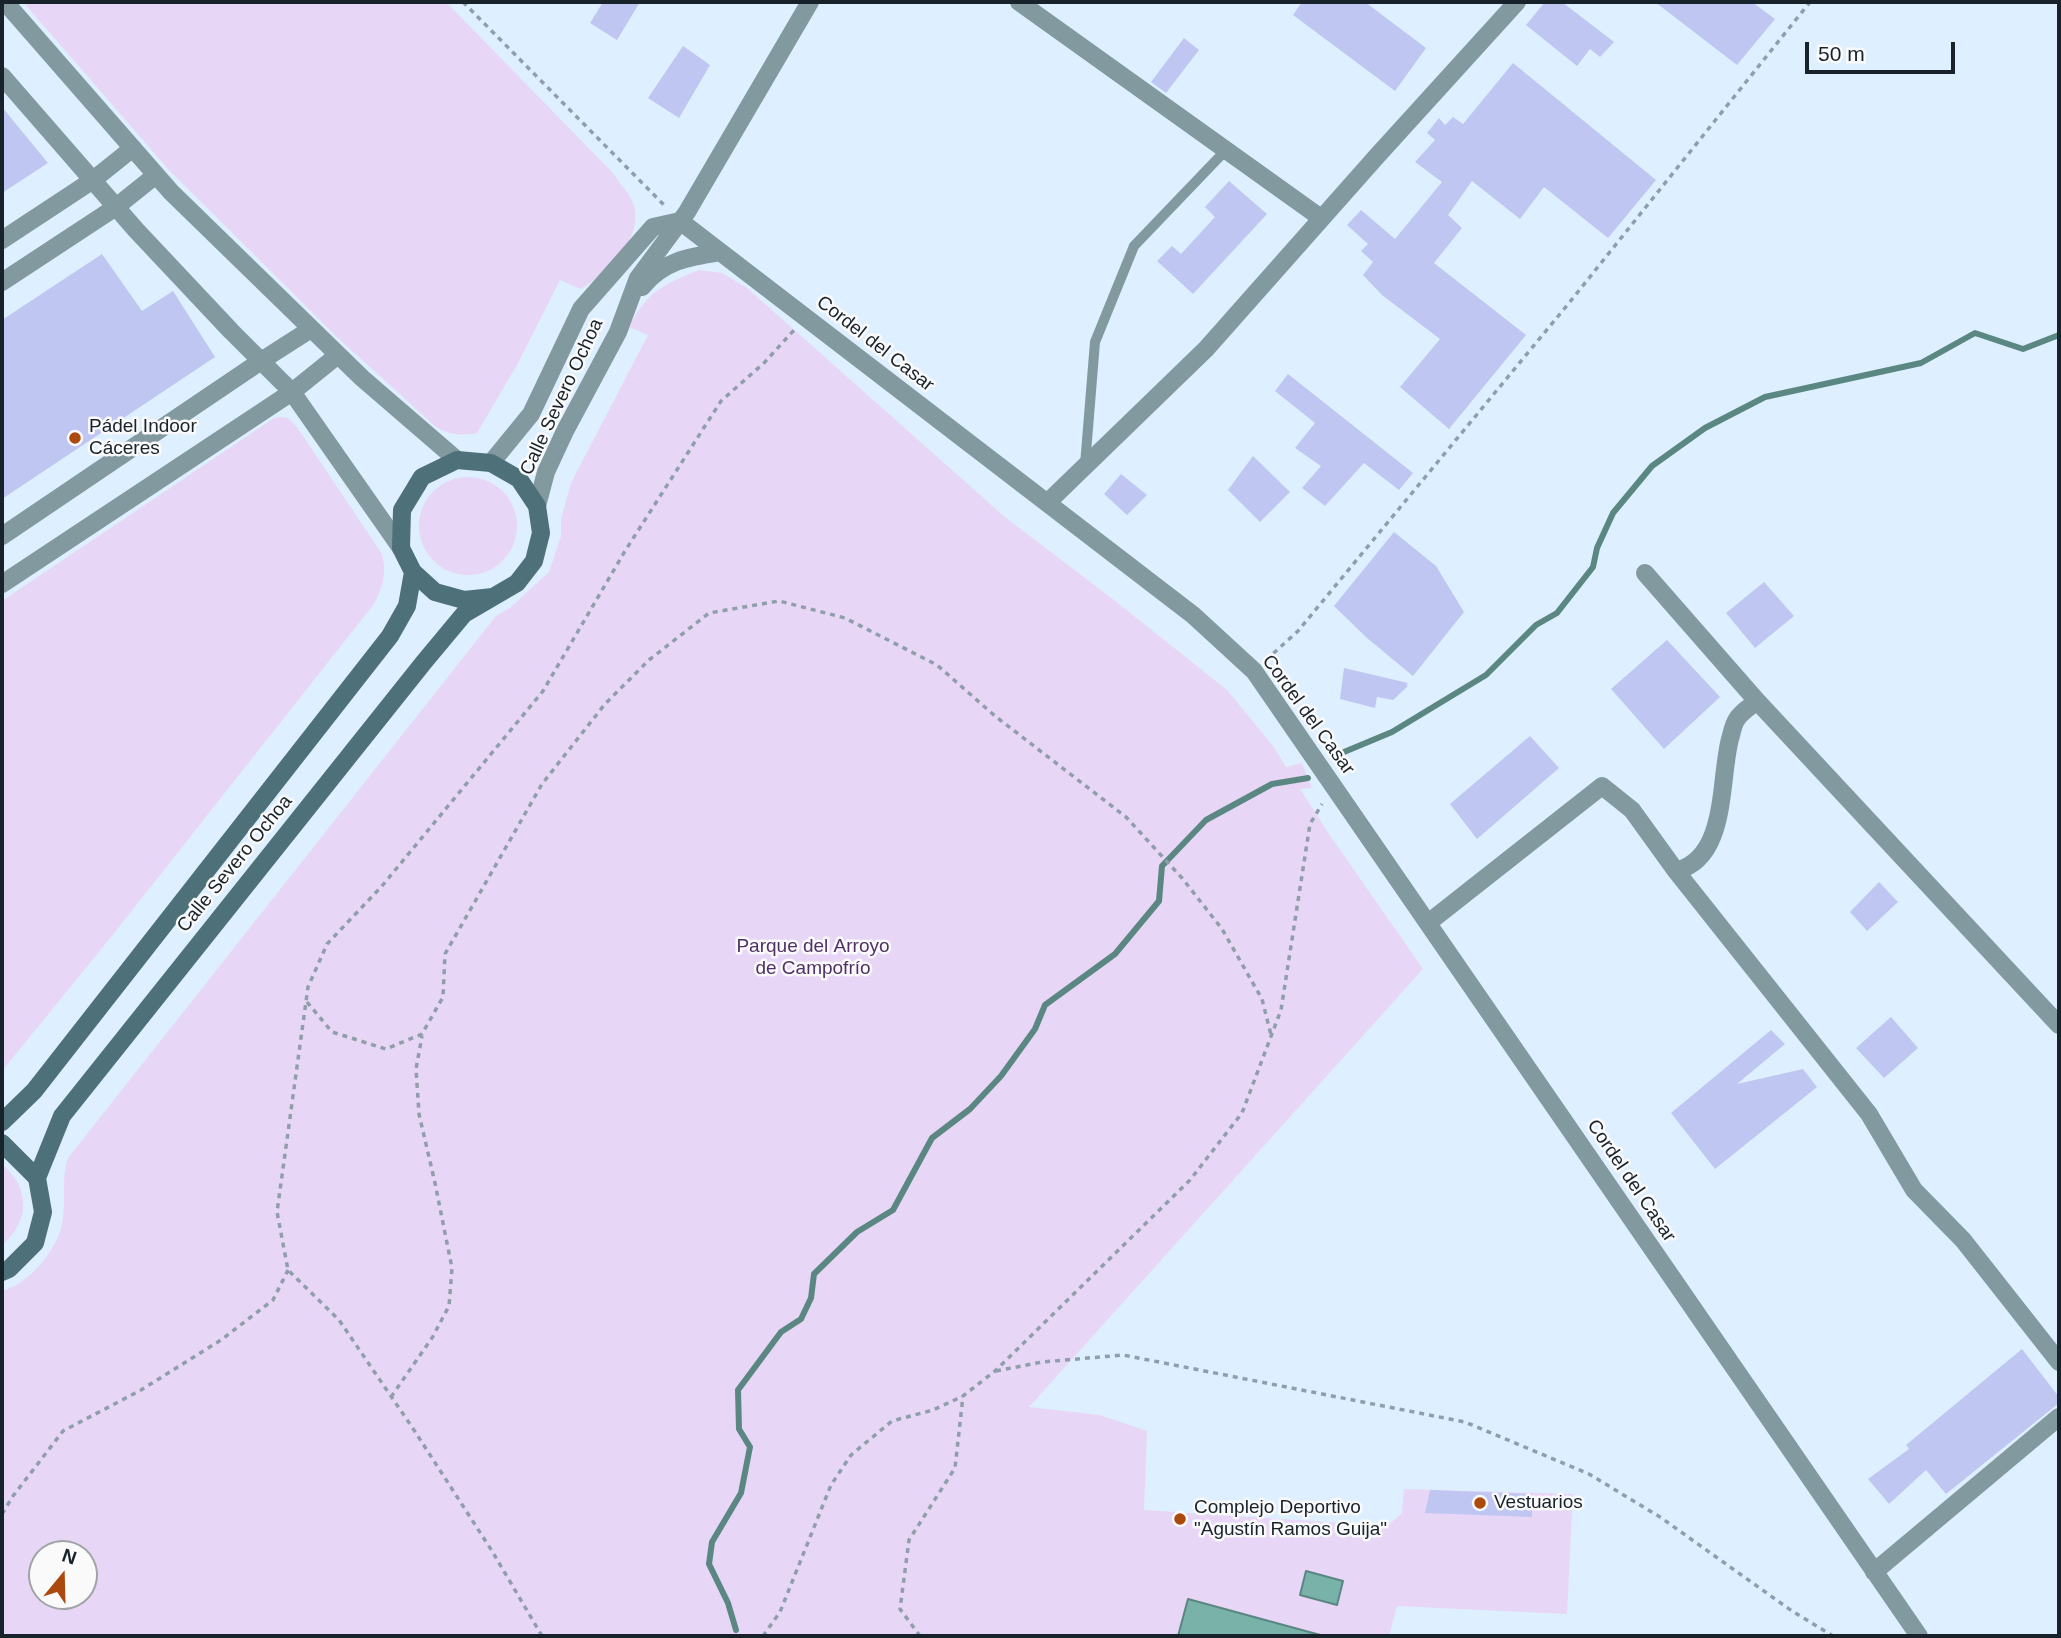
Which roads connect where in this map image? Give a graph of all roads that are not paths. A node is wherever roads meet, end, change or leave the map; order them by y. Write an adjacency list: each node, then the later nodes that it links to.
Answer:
1 (5, 2): 6 (street)
2 (810, 2): 12 (street)
3 (1019, 2): 7 (street)
4 (1517, 2): 11 (street)
5 (2, 76): 9 (street)
6 (133, 148): 8 (street); 9 (street)
7 (1226, 150): 11 (street); 24 (lane)
8 (156, 175): 10 (street); 18 (street)
9 (93, 180): 10 (street); 13 (street)
10 (116, 206): 15 (street); 20 (street)
11 (1321, 218): 24 (street)
12 (680, 221): 14 (street, Cordel del Casar); 16 (street, Calle Severo Ochoa); 17 (street, Calle Severo Ochoa)
13 (2, 240)
14 (719, 252): 17 (street, Calle Severo Ochoa); 25 (street, Cordel del Casar)
15 (2, 282)
16 (597, 290): 17 (street, Calle Severo Ochoa); 23 (street, Calle Severo Ochoa)
17 (627, 306): 26 (street, Calle Severo Ochoa)
18 (311, 329): 19 (street); 20 (street)
19 (338, 355): 21 (street); 22 (street)
20 (261, 361): 21 (street); 27 (street)
21 (292, 392): 28 (street); 31 (street)
22 (457, 460): 23 (main road); 28 (main road)
23 (492, 463): 26 (main road)
24 (1085, 465): 25 (street)
25 (1047, 503): 35 (street, Cordel del Casar)
26 (537, 506): 32 (main road)
27 (2, 536)
28 (401, 548): 29 (main road)
29 (413, 572): 32 (main road); 37 (main road, Calle Severo Ochoa)
30 (1645, 573): 33 (street)
31 (2, 583)
32 (493, 597): 39 (main road, Calle Severo Ochoa)
33 (1757, 701): 34 (street); 36 (street)
34 (1676, 871): 35 (street); 41 (street)
35 (1428, 923): 43 (street, Cordel del Casar)
36 (2059, 1025)
37 (2, 1122)
38 (2, 1143): 39 (main road)
39 (37, 1178): 40 (main road)
40 (2, 1272)
41 (2059, 1362)
42 (2059, 1417): 43 (street)
43 (1874, 1572): 44 (street, Cordel del Casar)
44 (1919, 1636)

